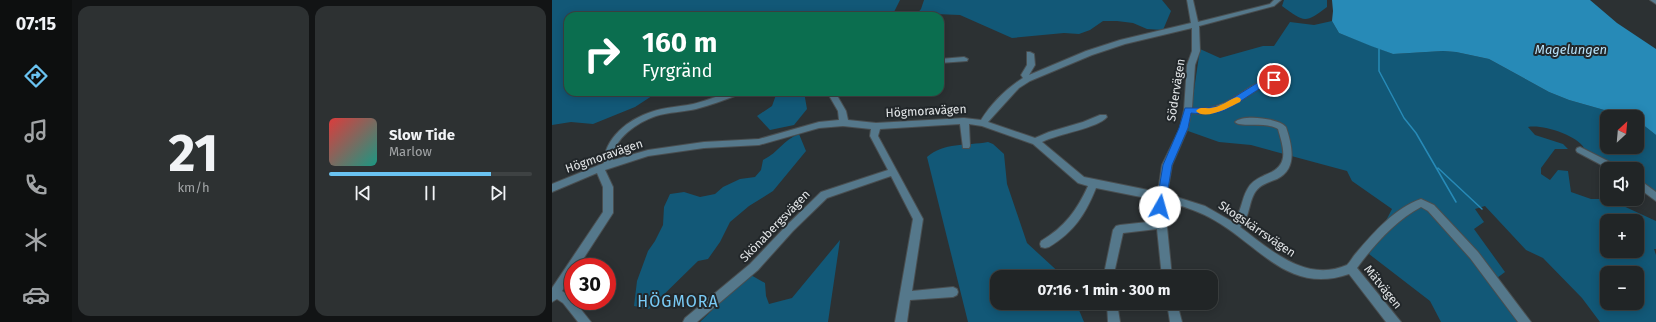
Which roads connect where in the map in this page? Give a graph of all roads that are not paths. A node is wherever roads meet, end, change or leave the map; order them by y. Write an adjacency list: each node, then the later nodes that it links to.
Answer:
1 (1190, 0): 5 (street, Södervägen)
2 (1278, 0): 5 (street, Högmoravägen)
3 (1653, 0): 4 (street)
4 (1656, 2)
5 (1194, 25): 9 (street, Högmoravägen); 13 (street, Södervägen)
6 (1030, 54): 9 (street)
7 (964, 59): 8 (street)
8 (944, 61)
9 (1027, 79): 18 (street, Högmoravägen)
10 (1274, 80): 13 (street)
11 (727, 96): 24 (street)
12 (833, 96): 17 (street)
13 (1188, 110): 30 (street, Södervägen)
14 (1103, 117): 20 (street)
15 (964, 121): 18 (street, Högmoravägen); 19 (street, Högmoravägen); 21 (street)
16 (1239, 122): 32 (street)
17 (843, 123): 19 (street, Högmoravägen); 24 (street, Högmoravägen)
18 (983, 123): 20 (street, Skogskärrsvägen)
19 (876, 126): 25 (street)
20 (1036, 142): 26 (street, Skogskärrsvägen)
21 (966, 146)
22 (1580, 150): 23 (street)
23 (1603, 162)
24 (605, 167): 28 (street, Högmoravägen); 38 (street)
25 (893, 172): 39 (street); 43 (street, Skönabergsvägen)
26 (1093, 184): 30 (street, Skogskärrsvägen); 33 (street)
27 (1644, 187): 29 (street)
28 (552, 188)
29 (1656, 196)
30 (1162, 198): 31 (street, Södervägen); 32 (street, Skogskärrsvägen)
31 (1161, 224): 35 (street); 36 (street, Södervägen)
32 (1234, 227): 34 (street, Skogskärrsvägen)
33 (1046, 244)
34 (1351, 268): 47 (street, Mätvägen); 48 (street, Skogskärrsvägen)
35 (1110, 270)
36 (1166, 270)
37 (953, 292): 39 (street)
38 (554, 294): 42 (street)
39 (906, 296): 44 (street)
40 (1113, 310): 45 (street)
41 (1173, 310): 46 (street)
42 (585, 322)
43 (689, 322)
44 (901, 322)
45 (1114, 322)
46 (1176, 322)
47 (1395, 322)
48 (1525, 322)

